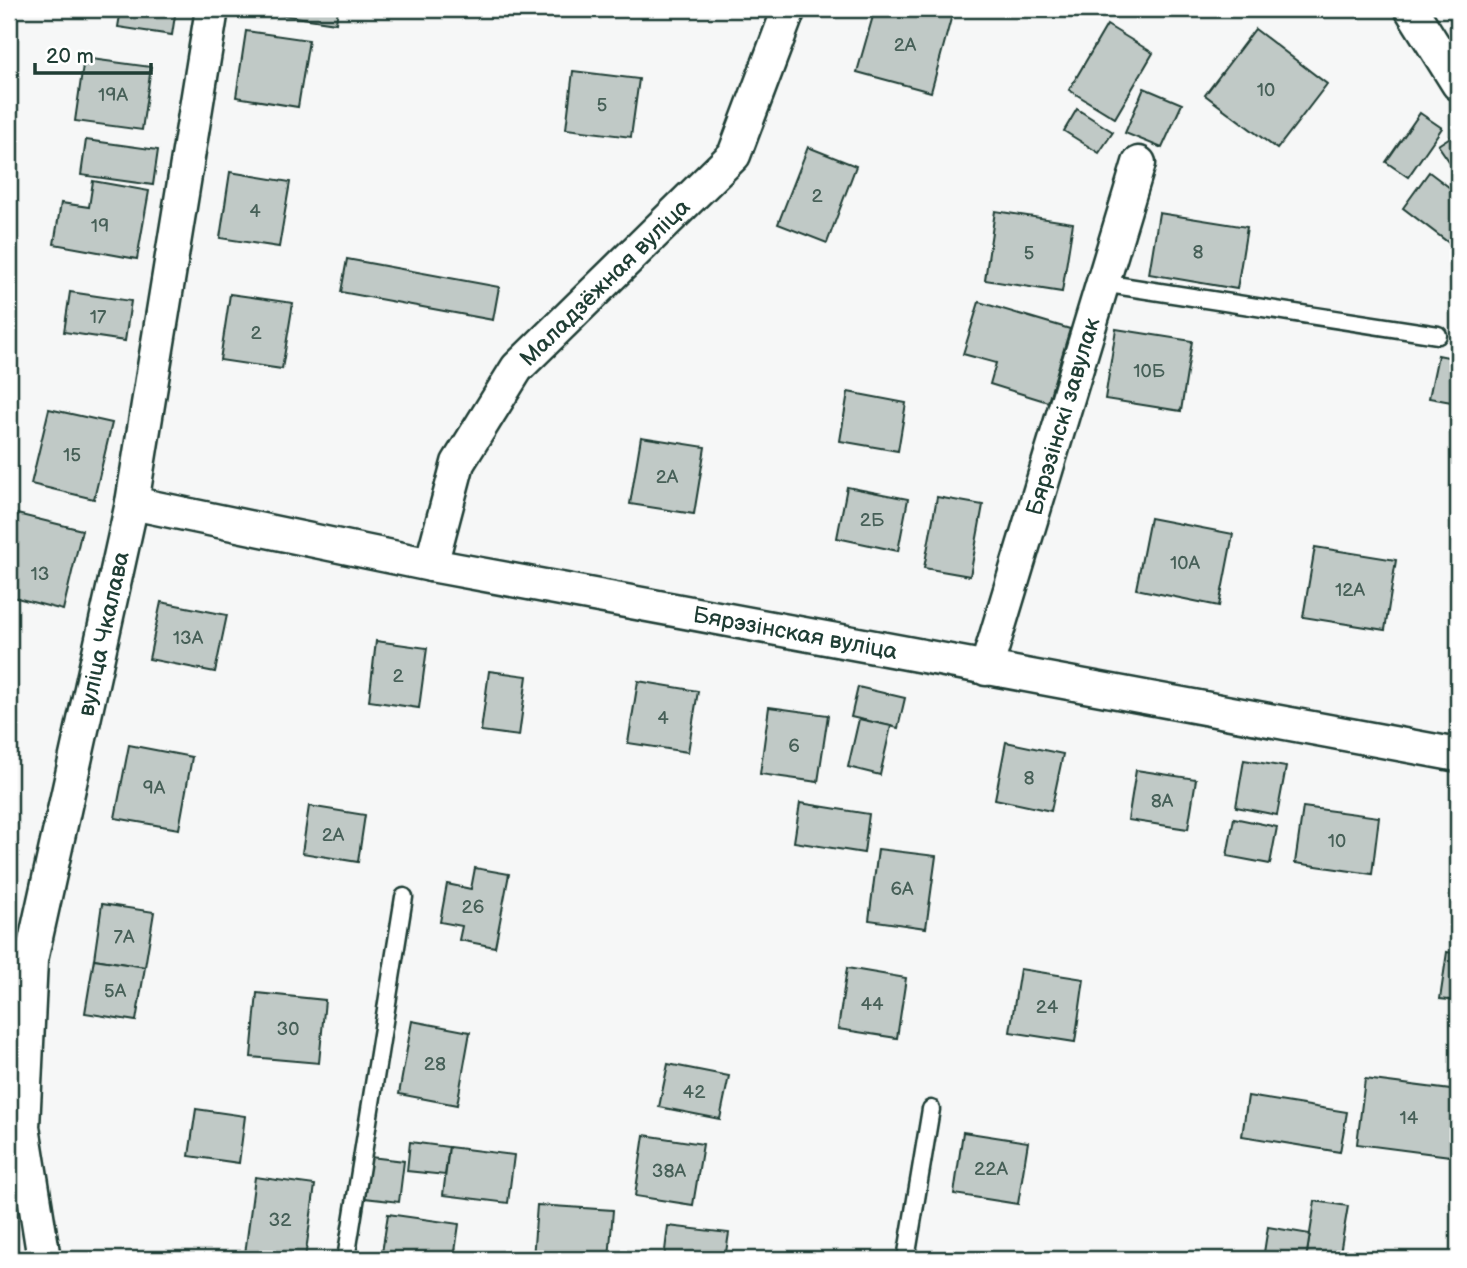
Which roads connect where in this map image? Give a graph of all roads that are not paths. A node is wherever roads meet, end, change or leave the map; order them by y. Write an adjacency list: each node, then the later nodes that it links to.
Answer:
1 (212, 9): 8 (street, вуліца Чкалава)
2 (789, 9): 9 (street, Маладзёжная вуліца)
3 (1411, 9): 4 (street)
4 (1458, 84)
5 (1139, 163): 6 (street, Бярэзінскі завулак)
6 (1102, 284): 7 (lane); 10 (street, Бярэзінскі завулак)
7 (1438, 335)
8 (132, 503): 9 (street, Бярэзінская вуліца); 14 (street, вуліца Чкалава)
9 (431, 565): 10 (street, Бярэзінская вуліца)
10 (986, 669): 11 (street, Бярэзінская вуліца)
11 (1458, 755)
12 (404, 897): 15 (lane)
13 (931, 1109): 16 (lane)
14 (44, 1259)
15 (346, 1259)
16 (906, 1259)

